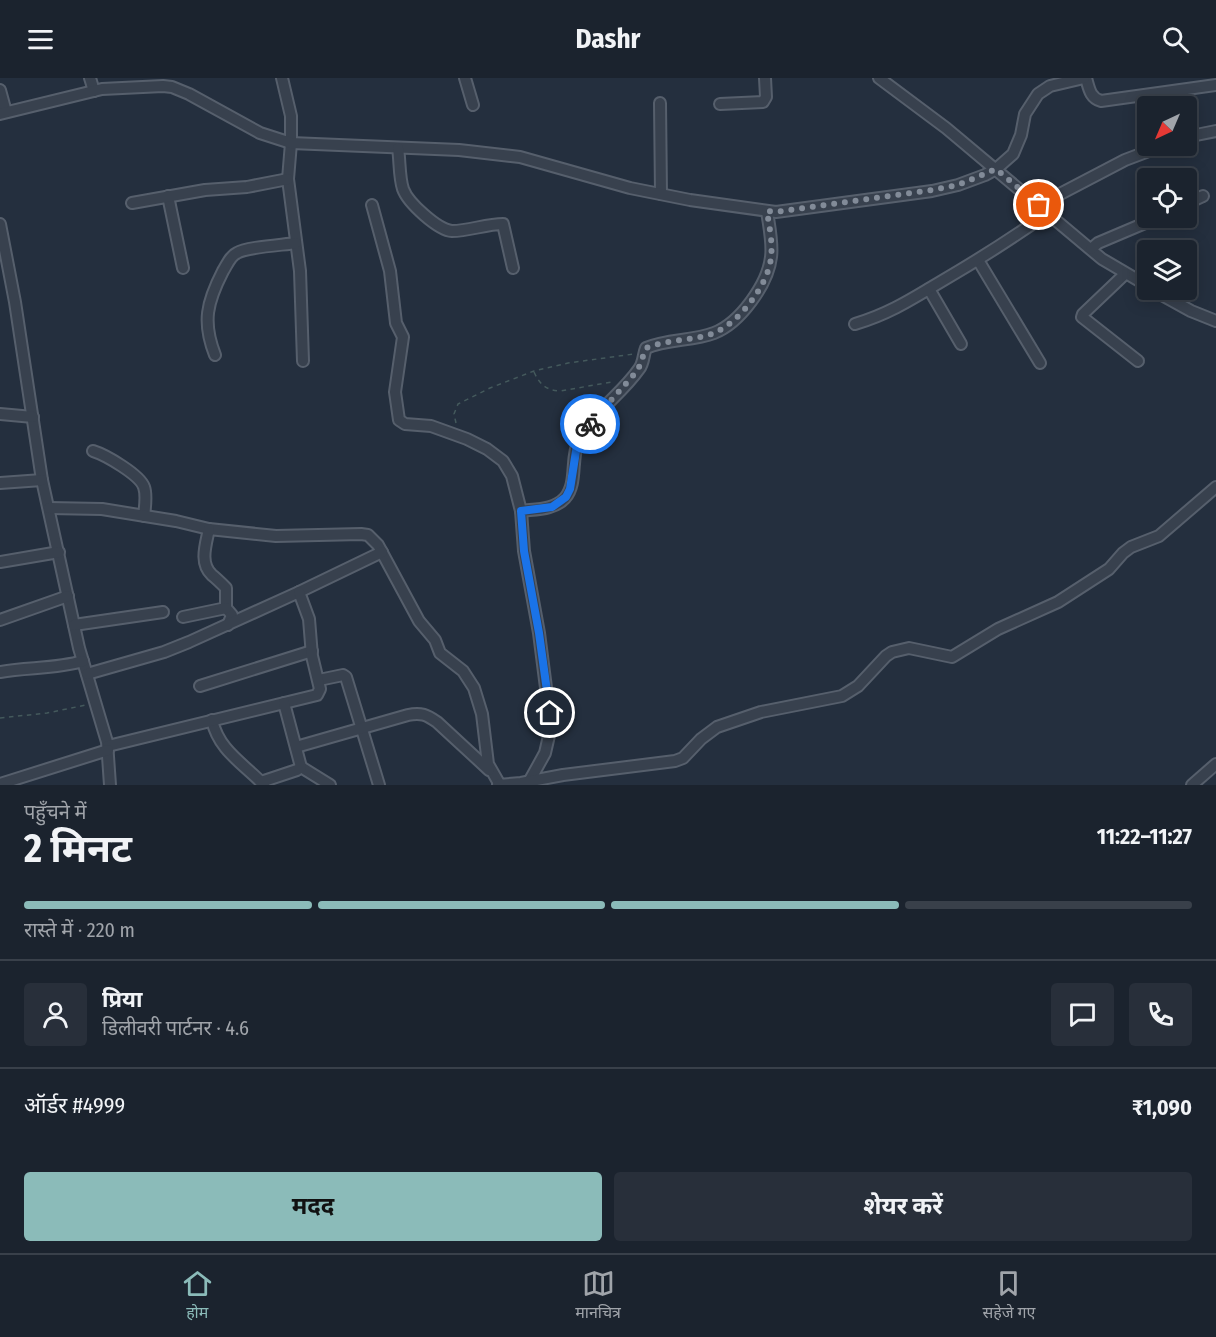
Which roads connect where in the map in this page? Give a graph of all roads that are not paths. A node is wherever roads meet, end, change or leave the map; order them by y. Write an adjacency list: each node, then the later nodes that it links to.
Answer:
1 (90, 78): 9 (street)
2 (282, 78): 16 (street)
3 (465, 78): 12 (street)
4 (765, 78): 11 (street)
5 (879, 78): 19 (street)
6 (1085, 78): 7 (street); 19 (street)
7 (1216, 85)
8 (0, 90): 13 (street)
9 (94, 91): 13 (street); 16 (street)
10 (660, 103): 21 (street)
11 (720, 104)
12 (473, 105)
13 (3, 113)
14 (1216, 131): 15 (street)
15 (1197, 135)
16 (291, 143): 17 (street); 20 (street)
17 (398, 148): 21 (street); 37 (street)
18 (1137, 155): 27 (street)
19 (996, 169): 27 (street); 28 (street)
20 (288, 179): 22 (street); 32 (street)
21 (661, 194): 28 (street)
22 (168, 196): 25 (street); 36 (street)
23 (1203, 196): 24 (street)
24 (1197, 199)
25 (132, 203)
26 (372, 205): 57 (street)
27 (1039, 205): 29 (street)
28 (767, 211): 57 (street)
29 (1048, 213): 34 (street); 35 (street)
30 (0, 224): 33 (street)
31 (1137, 226): 34 (street)
32 (296, 243): 46 (street); 47 (street)
33 (2, 248): 40 (street)
34 (1091, 249): 38 (street)
35 (978, 260): 41 (street); 49 (street)
36 (183, 268)
37 (513, 268)
38 (1125, 274): 39 (street); 48 (street)
39 (1137, 280)
40 (5, 284): 51 (street)
41 (929, 289): 44 (street); 45 (street)
42 (1171, 300): 43 (street)
43 (1216, 321)
44 (855, 324)
45 (961, 344)
46 (215, 355)
47 (303, 361)
48 (1138, 361)
49 (1040, 363)
50 (0, 414): 51 (street)
51 (33, 417): 53 (street)
52 (93, 451): 58 (street)
53 (42, 480): 54 (street); 56 (street)
54 (0, 483)
55 (1216, 487): 85 (street)
56 (49, 508): 58 (street); 60 (street)
57 (521, 511): 85 (street)
58 (144, 516): 59 (street)
59 (209, 529): 61 (street); 65 (street)
60 (59, 552): 62 (street); 64 (street)
61 (382, 552): 63 (street); 84 (street)
62 (0, 562)
63 (299, 592): 70 (street); 71 (street)
64 (68, 596): 68 (street); 69 (street)
65 (226, 608): 67 (street); 70 (street)
66 (163, 612): 69 (street)
67 (183, 617)
68 (0, 620)
69 (74, 625): 72 (street)
70 (228, 625): 74 (street)
71 (312, 651): 75 (street); 76 (street)
72 (83, 661): 73 (street); 74 (street)
73 (0, 672)
74 (87, 674): 81 (street)
75 (319, 680): 77 (street); 79 (street)
76 (200, 686)
77 (284, 703): 78 (street); 80 (street)
78 (212, 720): 81 (street); 86 (street)
79 (360, 728): 80 (street); 84 (street); 90 (street)
80 (297, 747): 83 (street)
81 (108, 748): 87 (street); 88 (street)
82 (1216, 764): 92 (street)
83 (301, 767): 86 (street); 89 (street)
84 (490, 770): 91 (street)
85 (529, 782): 91 (street)
86 (262, 783)
87 (0, 784)
88 (110, 785)
89 (330, 785)
90 (379, 785)
91 (499, 785)
92 (1192, 785)

